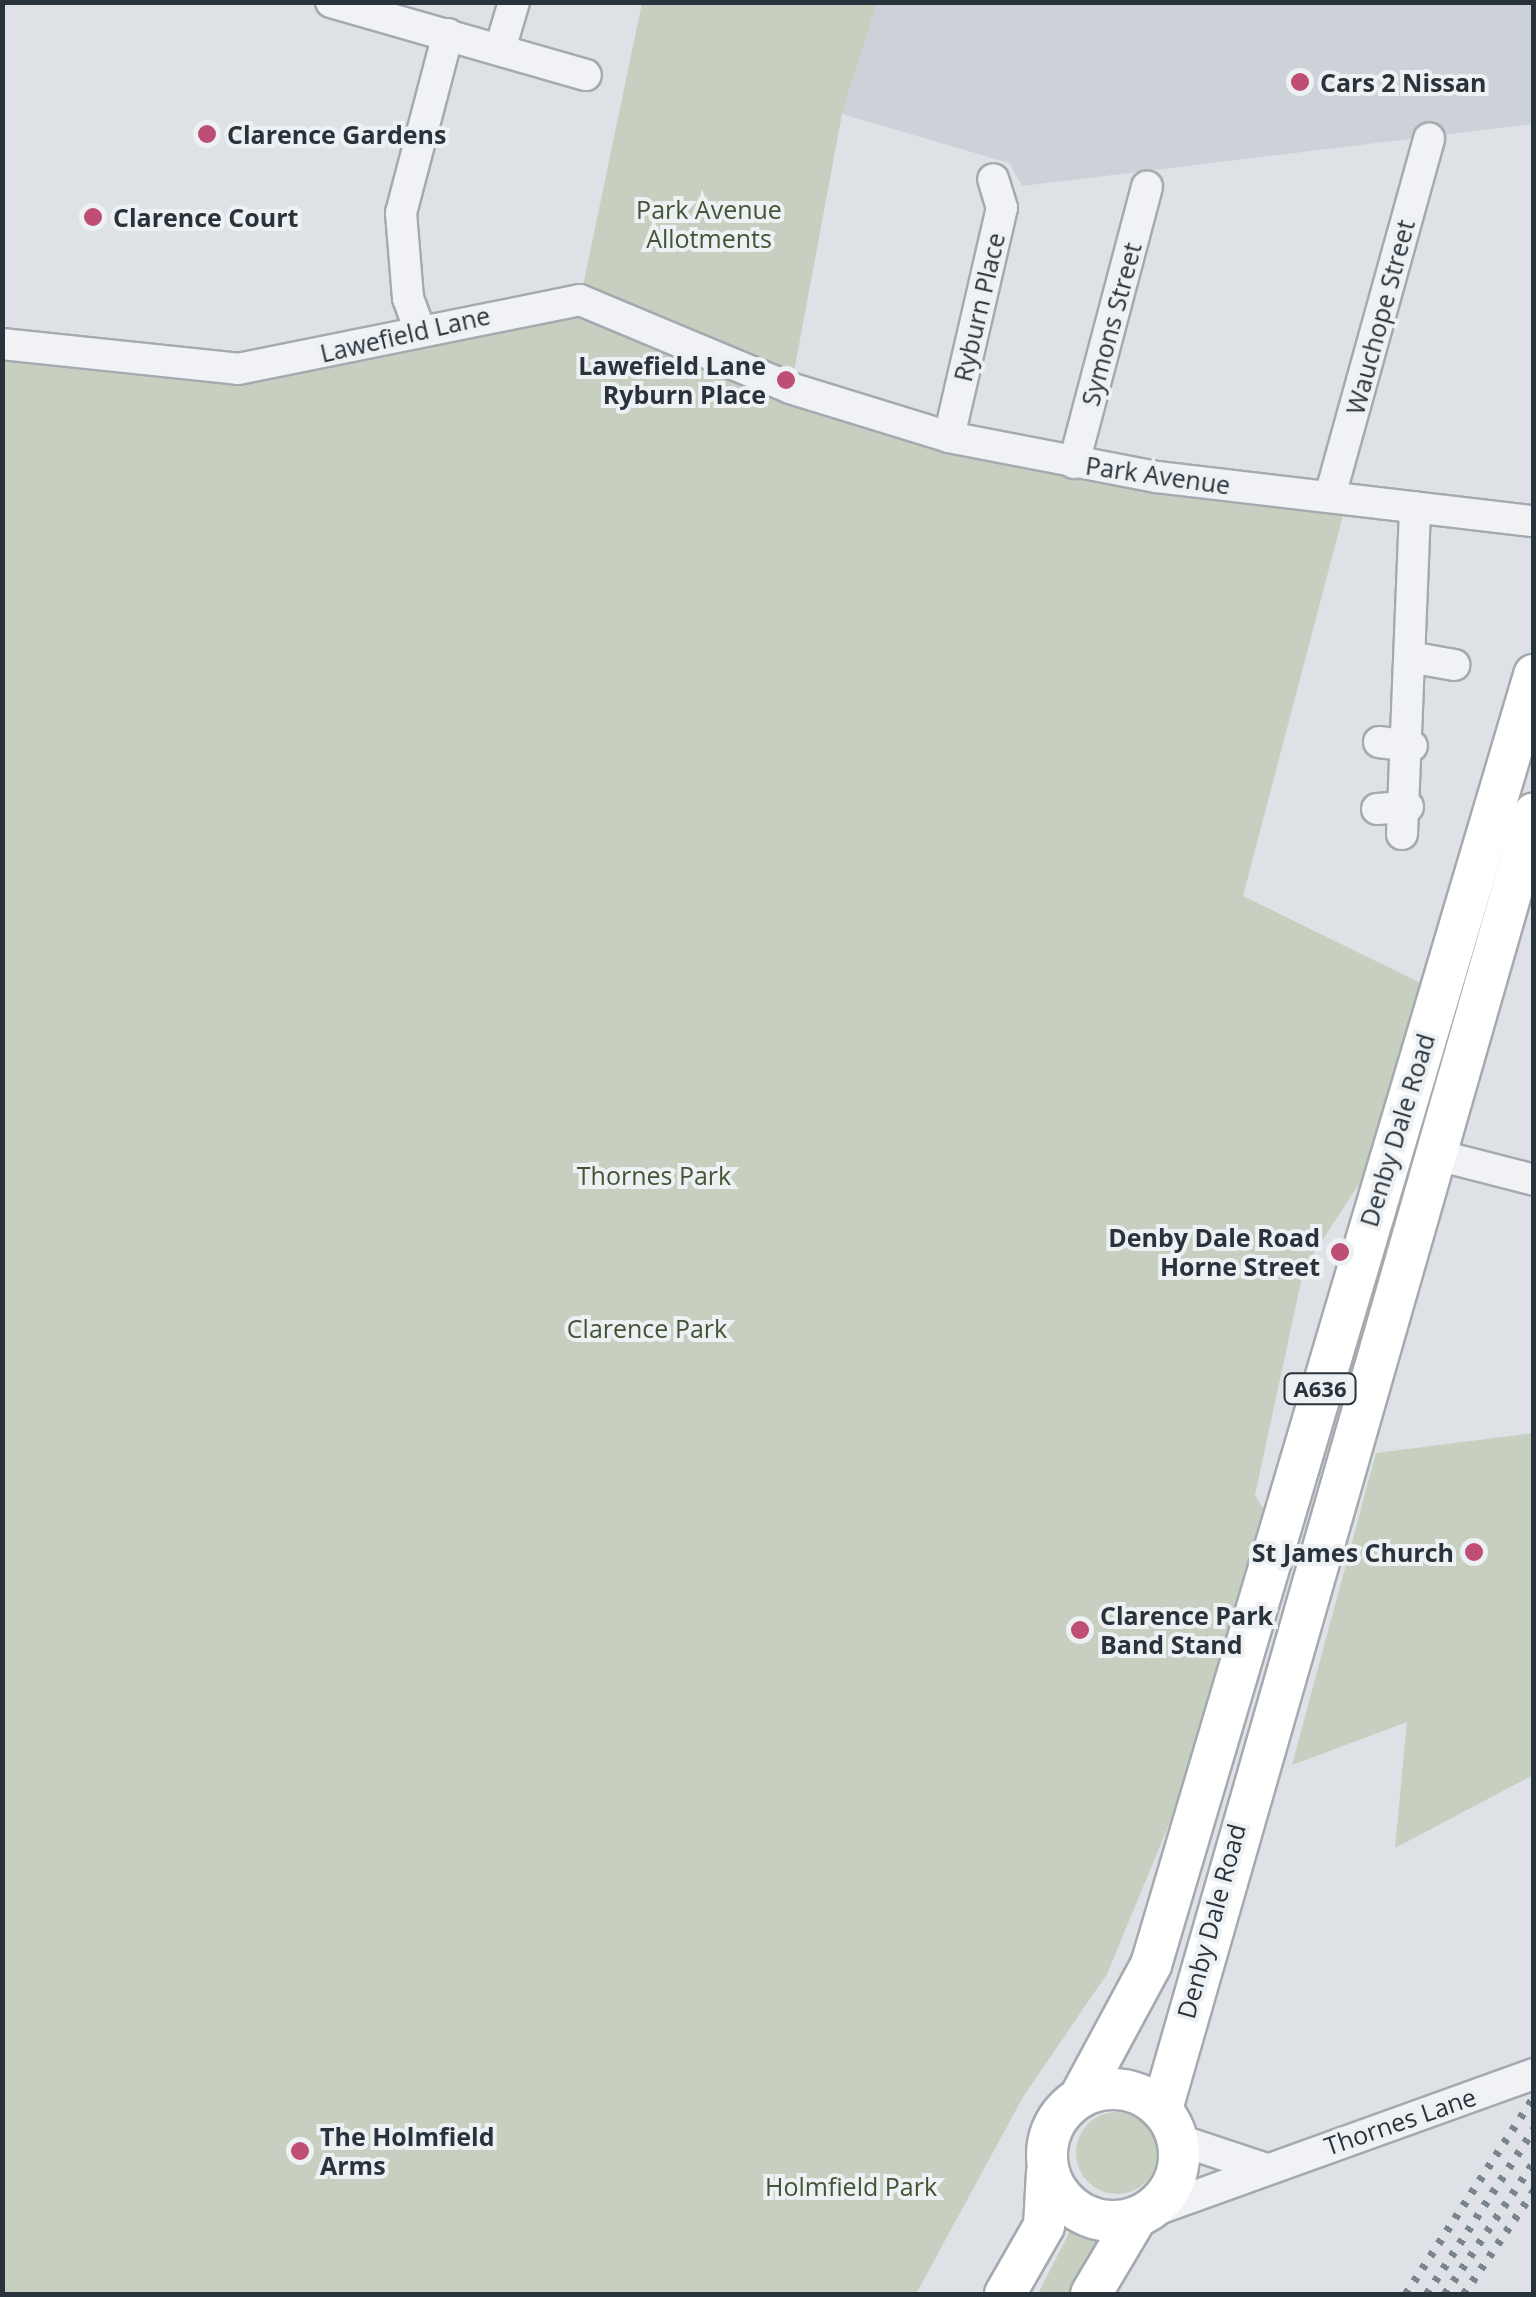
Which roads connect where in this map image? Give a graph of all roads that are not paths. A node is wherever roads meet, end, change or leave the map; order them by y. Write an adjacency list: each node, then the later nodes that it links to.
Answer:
1 (332, 2): 3 (street)
2 (514, 2): 4 (street)
3 (448, 34): 4 (street); 9 (street)
4 (500, 49): 5 (street)
5 (586, 74)
6 (1429, 138): 14 (street, Wauchope Street)
7 (992, 179): 12 (street, Ryburn Place)
8 (1147, 186): 13 (street, Symons Street)
9 (420, 330): 10 (street, Lawefield Lane); 11 (street, Lawefield Lane)
10 (2, 344)
11 (790, 388): 12 (street, Park Avenue)
12 (949, 436): 13 (street, Park Avenue)
13 (1074, 463): 14 (street, Park Avenue)
14 (1330, 496): 15 (street, Park Avenue)
15 (1416, 507): 16 (street, Park Avenue); 17 (street)
16 (1534, 521)
17 (1415, 658): 18 (street); 21 (street)
18 (1454, 665)
19 (1534, 675): 28 (main road, Denby Dale Road / A636)
20 (1379, 742): 21 (street)
21 (1412, 746): 22 (street)
22 (1377, 809)
23 (1534, 813): 24 (main road, Denby Dale Road / A636)
24 (1523, 877): 25 (main road, Denby Dale Road / A636)
25 (1433, 1154): 26 (street); 29 (main road, Denby Dale Road / A636)
26 (1534, 1180)
27 (1534, 2074): 30 (street, Thornes Lane)
28 (1082, 2093): 29 (main road); 31 (main road, A636)
29 (1171, 2125): 30 (street); 32 (main road, A636)
30 (1266, 2168): 32 (street, Thornes Lane)
31 (1047, 2172): 32 (main road); 33 (main road, A636)
32 (1146, 2215): 34 (main road, A636)
33 (1005, 2294)
34 (1091, 2294)

